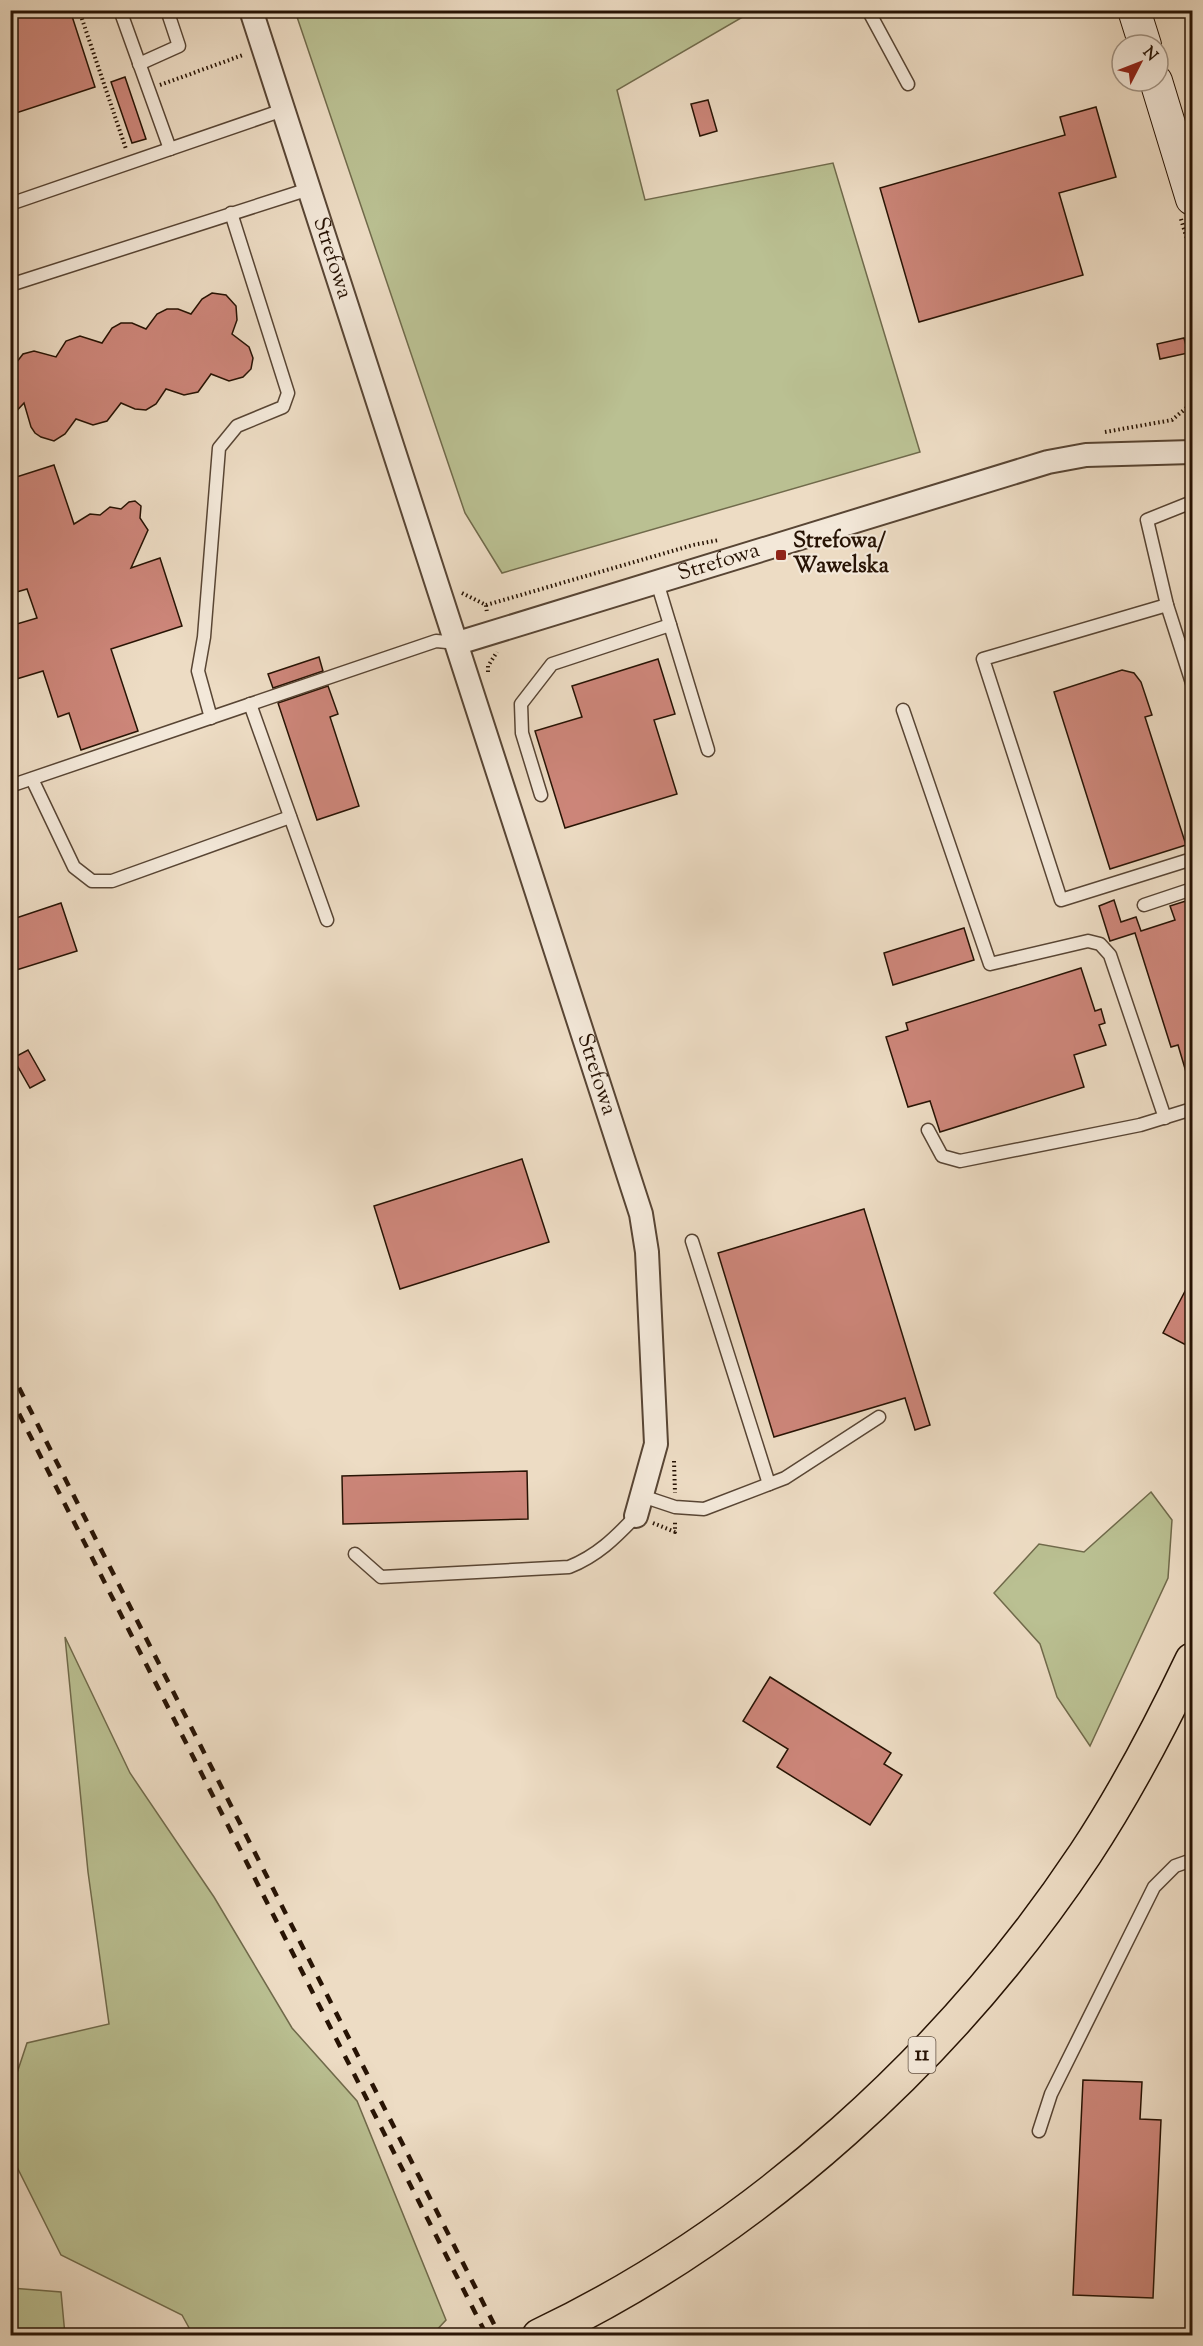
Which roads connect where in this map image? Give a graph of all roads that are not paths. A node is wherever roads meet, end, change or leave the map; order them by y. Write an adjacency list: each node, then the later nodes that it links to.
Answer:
1 (120, 10): 7 (lane)
2 (167, 10): 7 (lane)
3 (251, 10): 10 (street, Strefowa)
4 (868, 10): 8 (lane)
5 (1134, 10): 6 (street)
6 (1141, 33)
7 (139, 64): 11 (lane)
8 (908, 84)
9 (1160, 93): 13 (street)
10 (283, 110): 11 (lane); 12 (street, Strefowa)
11 (170, 149): 14 (lane)
12 (309, 189): 15 (lane); 22 (street, Strefowa)
13 (1192, 199)
14 (10, 204)
15 (231, 213): 16 (lane); 26 (lane)
16 (10, 285)
17 (1192, 452): 19 (street, Strefowa)
18 (1192, 502): 20 (lane)
19 (657, 582): 21 (lane); 22 (street, Strefowa)
20 (1167, 605): 23 (lane); 32 (lane)
21 (670, 625): 27 (lane); 30 (lane)
22 (458, 643): 24 (lane); 42 (street, Strefowa)
23 (1192, 683)
24 (250, 704): 26 (lane); 31 (lane)
25 (903, 710): 37 (lane)
26 (211, 718): 28 (lane)
27 (708, 750)
28 (32, 778): 29 (lane); 31 (lane)
29 (10, 786)
30 (540, 795)
31 (290, 817): 35 (lane)
32 (1192, 859)
33 (1192, 889): 34 (lane)
34 (1144, 905)
35 (327, 920)
36 (1192, 1110): 37 (lane)
37 (1165, 1118): 38 (lane)
38 (928, 1130)
39 (692, 1241): 41 (lane)
40 (879, 1418): 41 (lane)
41 (769, 1484): 42 (lane)
42 (639, 1506): 43 (lane)
43 (355, 1554)
44 (1192, 1660): 47 (highway, 11)
45 (1192, 1860): 46 (lane)
46 (1039, 2131)
47 (539, 2336)

